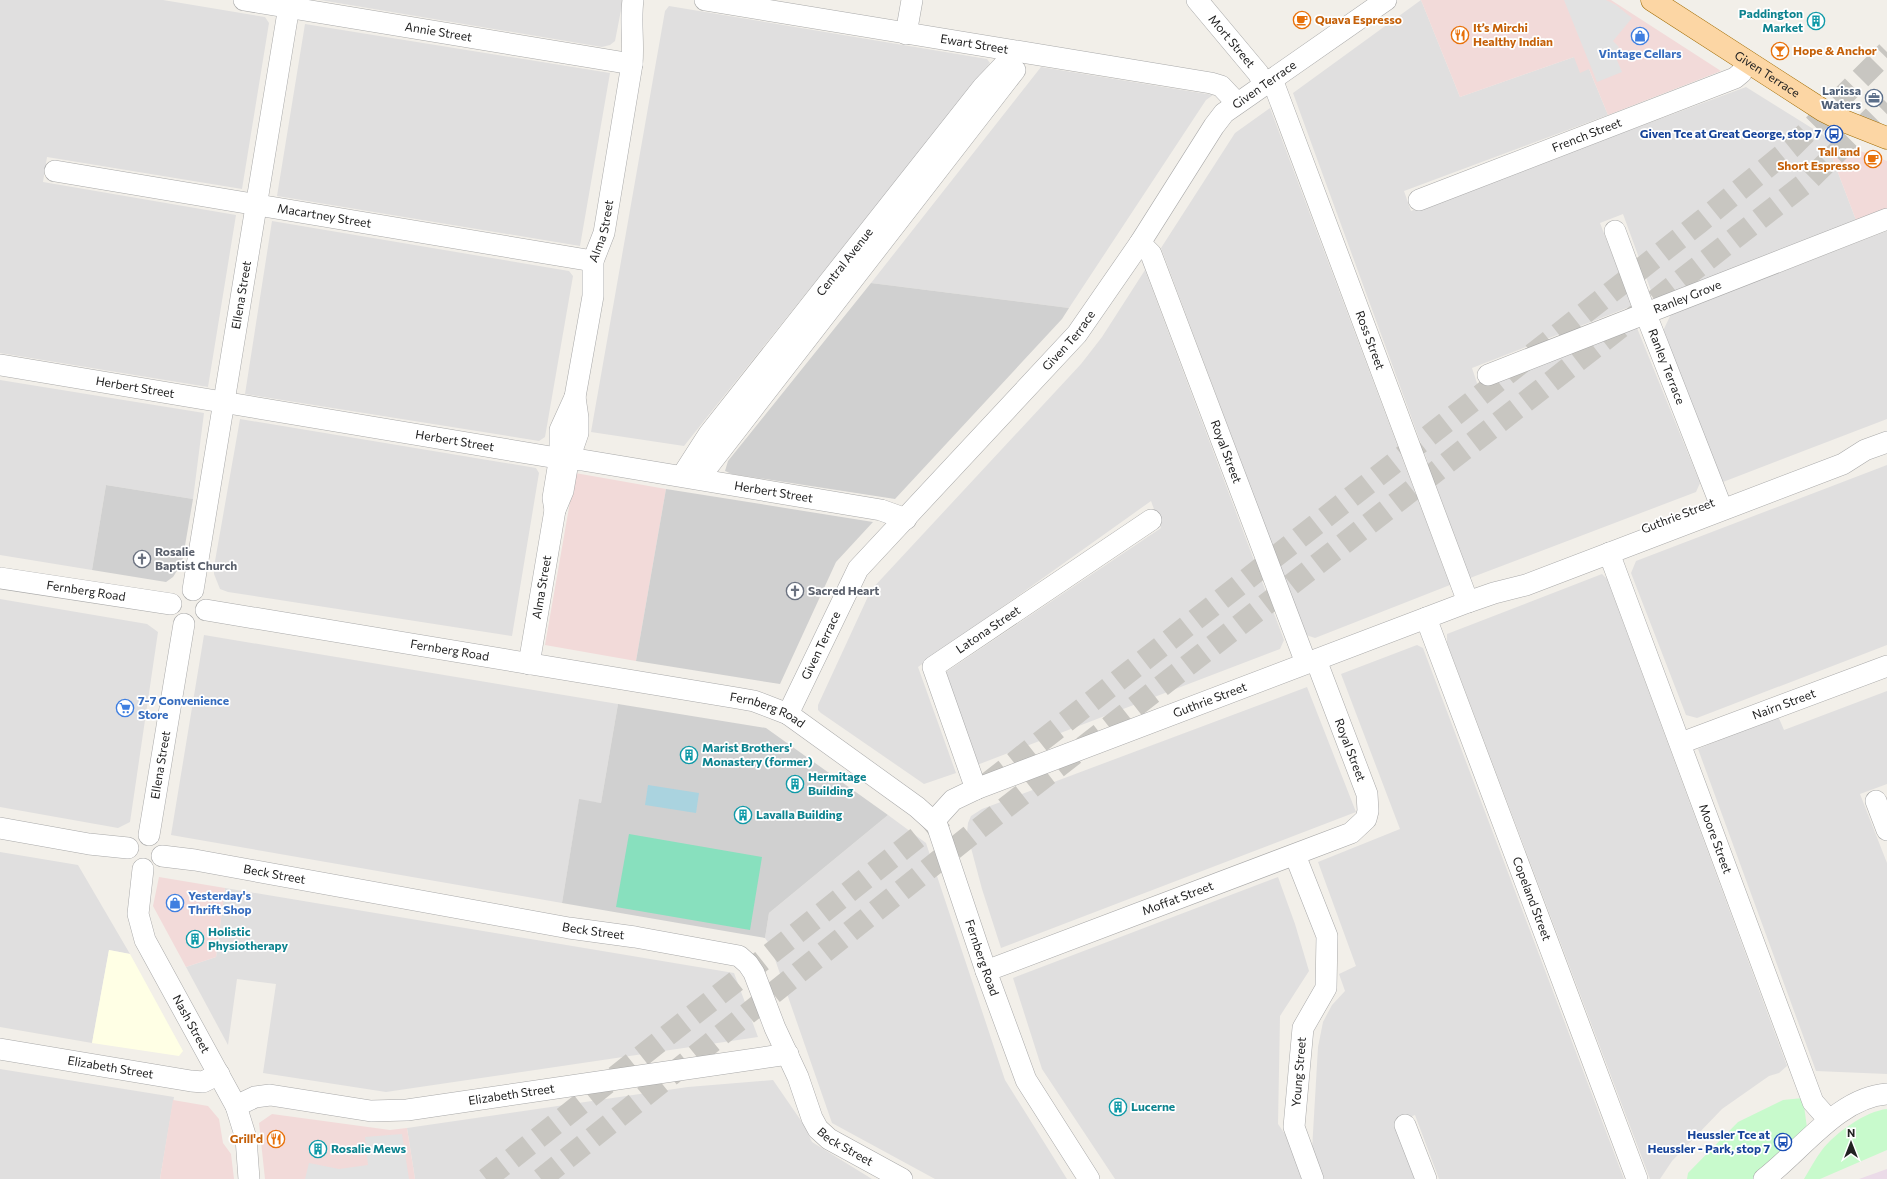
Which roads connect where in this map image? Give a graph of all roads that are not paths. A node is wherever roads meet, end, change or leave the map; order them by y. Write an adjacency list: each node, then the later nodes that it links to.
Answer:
1 (244, 0): 9 (street, Annie Street)
2 (633, 0): 14 (street, Alma Street)
3 (641, 0): 14 (street, Alma Street)
4 (705, 0): 10 (street, Ewart Street)
5 (912, 0): 11 (street)
6 (1196, 0): 15 (street, Mort Street)
7 (1386, 0): 15 (street, Given Terrace)
8 (1652, 0): 13 (main road, Given Terrace)
9 (289, 4): 14 (street, Annie Street); 20 (street, Ellena Street)
10 (752, 4): 11 (street, Ewart Street)
11 (906, 34): 12 (street, Ewart Street)
12 (1019, 52): 16 (street, Ewart Street); 32 (street, Central Avenue)
13 (1748, 62): 17 (main road, Given Terrace); 19 (street, French Street)
14 (632, 64): 24 (street, Alma Street)
15 (1268, 81): 16 (street, Given Terrace); 40 (street, Ross Street)
16 (1237, 103): 23 (street, Given Terrace)
17 (1887, 138)
18 (55, 171): 20 (street, Macartney Street)
19 (1419, 200)
20 (255, 205): 24 (street, Macartney Street); 28 (street, Ellena Street)
21 (1887, 218): 25 (street, Ranley Grove)
22 (1615, 232): 25 (street, Ranley Terrace)
23 (1140, 243): 34 (street, Given Terrace); 45 (street, Royal Street)
24 (593, 261): 31 (street, Alma Street)
25 (1645, 312): 27 (street, Ranley Grove); 33 (street, Ranley Terrace)
26 (1, 365): 28 (street, Herbert Street)
27 (1488, 375)
28 (223, 402): 31 (street, Herbert Street); 38 (street, Ellena Street)
29 (1887, 442): 30 (street, Guthrie Street)
30 (1866, 450): 33 (street, Guthrie Street); 36 (street, Guthrie Street)
31 (564, 458): 32 (street, Herbert Street); 46 (street, Alma Street)
32 (691, 477): 34 (street, Herbert Street)
33 (1719, 501): 39 (street, Guthrie Street)
34 (906, 519): 48 (street, Given Terrace)
35 (1151, 520): 50 (street, Latona Street)
36 (1609, 553): 39 (street, Guthrie Street); 49 (street, Moore Street)
37 (0, 578): 41 (street, Fernberg Road)
38 (193, 590): 41 (street); 42 (street)
39 (1494, 593): 40 (street, Guthrie Street)
40 (1468, 602): 43 (street, Guthrie Street)
41 (171, 604): 44 (street)
42 (206, 610): 44 (street); 46 (street, Fernberg Road)
43 (1426, 618): 45 (street, Guthrie Street); 74 (street, Copeland Street)
44 (184, 624): 56 (street, Ellena Street)
45 (1311, 662): 50 (street, Guthrie Street); 52 (street, Royal Street)
46 (529, 664): 48 (street, Fernberg Road)
47 (1887, 666): 49 (street, Nairn Street)
48 (788, 714): 53 (street, Fernberg Road)
49 (1681, 742): 67 (street, Moore Street)
50 (976, 789): 53 (street, Guthrie Street)
51 (1876, 801): 55 (street)
52 (1366, 819): 58 (street, Moffat Street)
53 (934, 821): 61 (street, Fernberg Road)
54 (0, 828): 57 (street)
55 (1887, 830)
56 (149, 835): 57 (street); 59 (street)
57 (128, 848): 60 (street)
58 (1295, 855): 61 (street, Moffat Street); 72 (street, Young Street)
59 (162, 856): 60 (street); 63 (street, Beck Street)
60 (143, 869): 64 (street, Nash Street)
61 (986, 971): 71 (street, Fernberg Road)
62 (0, 1049): 64 (street, Elizabeth Street)
63 (788, 1054): 66 (street, Elizabeth Street); 70 (street, Beck Street)
64 (219, 1074): 66 (street, Nash Street)
65 (1887, 1094): 67 (street)
66 (236, 1106): 69 (street, Nash Street)
67 (1829, 1120): 75 (street)
68 (1405, 1125): 73 (street)
69 (249, 1179)
70 (902, 1179)
71 (1089, 1179)
72 (1313, 1179)
73 (1426, 1179)
74 (1637, 1179)
75 (1764, 1179)

